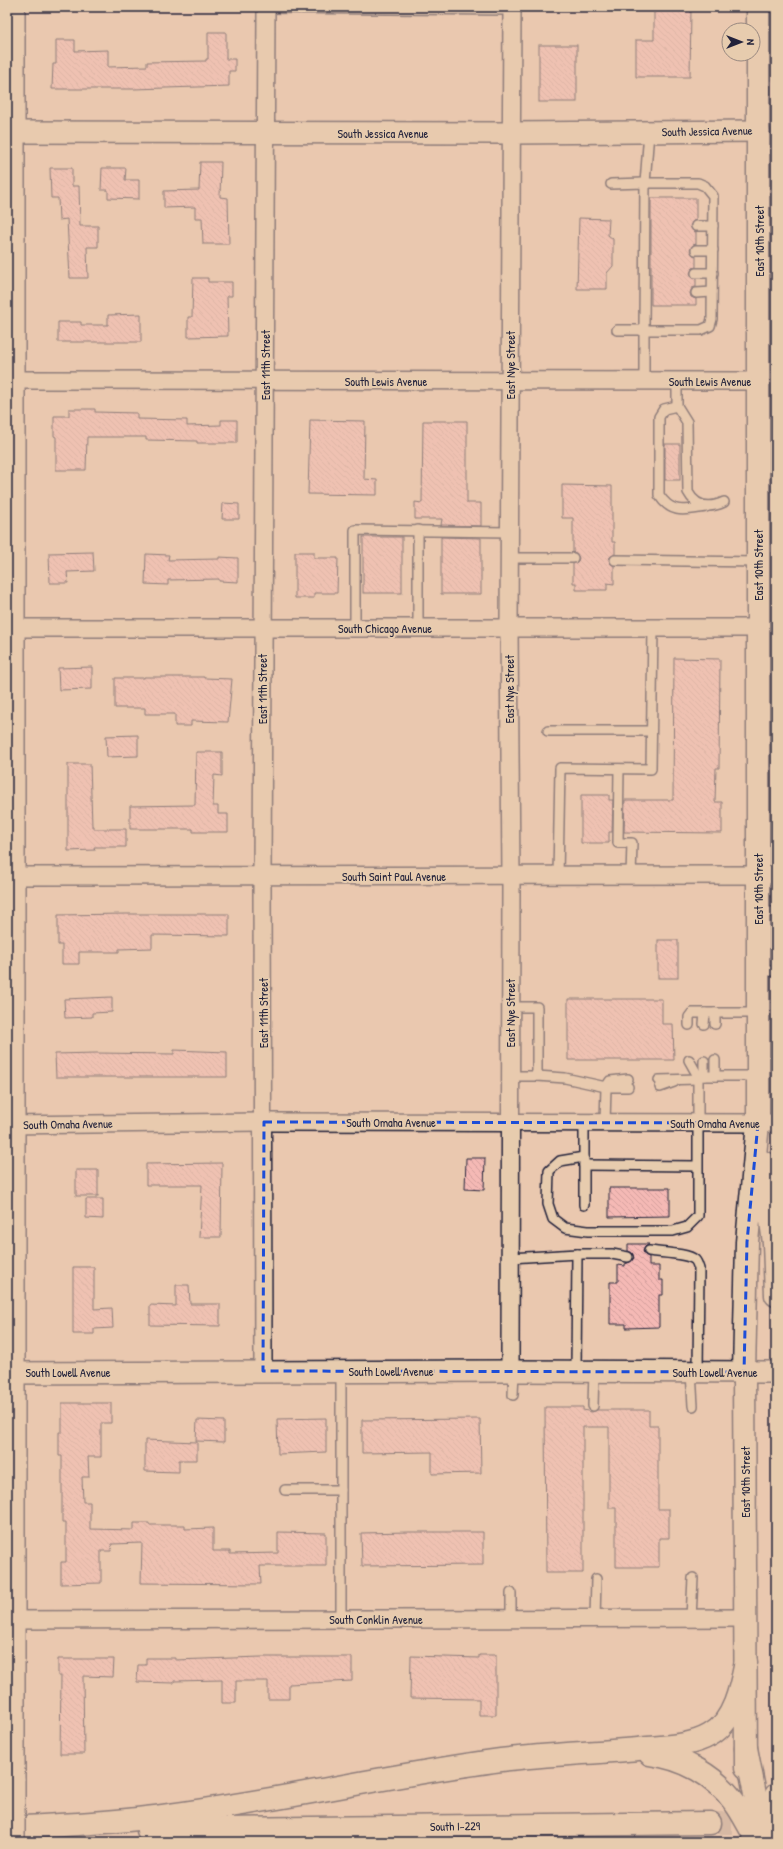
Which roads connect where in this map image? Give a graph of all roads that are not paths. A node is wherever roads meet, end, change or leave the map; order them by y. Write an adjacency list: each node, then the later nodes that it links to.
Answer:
1 (14, 7): 6 (street)
2 (758, 7): 5 (main road, East 10th Street)
3 (266, 8): 4 (lane); 7 (street, East 11th Street)
4 (512, 8): 9 (street, East Nye Street)
5 (759, 130): 8 (street, South Jessica Avenue); 27 (main road, East 10th Street)
6 (11, 132): 7 (street, South Jessica Avenue); 18 (street)
7 (265, 132): 9 (street, South Jessica Avenue); 24 (street, East 11th Street)
8 (650, 132): 9 (street, South Jessica Avenue); 10 (lane)
9 (512, 133): 28 (street, East Nye Street)
10 (645, 183): 11 (lane); 13 (lane); 22 (lane)
11 (611, 184)
12 (696, 226): 13 (lane)
13 (713, 226): 15 (lane)
14 (696, 250): 15 (lane)
15 (713, 250): 17 (lane)
16 (696, 273): 17 (lane)
17 (713, 273): 19 (lane)
18 (11, 281): 23 (street)
19 (712, 292): 20 (lane); 22 (lane)
20 (696, 293)
21 (617, 330): 22 (lane)
22 (644, 330): 25 (lane)
23 (13, 380): 24 (street, South Lewis Avenue); 38 (street)
24 (265, 380): 28 (street, South Lewis Avenue); 39 (street, East 11th Street)
25 (644, 381): 26 (street, South Lewis Avenue); 28 (street, South Lewis Avenue)
26 (677, 381): 27 (street, South Lewis Avenue); 29 (lane)
27 (759, 381): 37 (main road, East 10th Street)
28 (510, 382): 33 (street, East Nye Street)
29 (677, 406): 31 (lane); 31 (lane)
30 (724, 502): 31 (lane)
31 (706, 507)
32 (418, 530): 33 (lane); 40 (lane); 41 (lane)
33 (509, 532): 34 (street, East Nye Street)
34 (509, 558): 35 (lane); 42 (street, East Nye Street)
35 (573, 558)
36 (614, 560): 37 (lane)
37 (758, 562): 44 (main road, East 10th Street)
38 (13, 628): 39 (street, South Chicago Avenue); 45 (street)
39 (262, 628): 40 (street, South Chicago Avenue); 51 (street, East 11th Street)
40 (354, 628): 41 (street, South Chicago Avenue)
41 (418, 628): 42 (street, South Chicago Avenue)
42 (509, 628): 43 (street, South Chicago Avenue); 52 (street, East Nye Street)
43 (653, 628): 44 (street, South Chicago Avenue); 47 (lane)
44 (758, 628): 49 (main road, East 10th Street)
45 (10, 730): 50 (street)
46 (548, 732): 47 (lane)
47 (651, 732): 48 (lane)
48 (619, 769): 53 (lane); 54 (lane)
49 (767, 875): 54 (street, South Saint Paul Avenue); 55 (main road, East 10th Street)
50 (13, 876): 51 (street, South Saint Paul Avenue); 81 (street)
51 (262, 876): 52 (street, South Saint Paul Avenue); 75 (street, East 11th Street)
52 (511, 876): 53 (street, South Saint Paul Avenue); 57 (street, East Nye Street)
53 (558, 876): 54 (street, South Saint Paul Avenue)
54 (631, 876)
55 (767, 912): 56 (main road, East 10th Street)
56 (767, 971): 60 (main road, East 10th Street)
57 (510, 1007): 67 (street, East Nye Street); 68 (lane)
58 (705, 1013): 59 (lane); 61 (lane); 63 (lane)
59 (715, 1013): 60 (lane); 62 (lane)
60 (758, 1013): 70 (main road, East 10th Street)
61 (704, 1024)
62 (715, 1024)
63 (688, 1025)
64 (689, 1060): 71 (lane)
65 (715, 1060): 69 (lane)
66 (704, 1061): 71 (lane)
67 (510, 1076): 68 (lane); 76 (street, East Nye Street)
68 (537, 1076): 74 (lane)
69 (715, 1076): 70 (lane); 71 (lane)
70 (758, 1076): 80 (main road, East 10th Street)
71 (700, 1077): 73 (lane); 79 (lane)
72 (628, 1083): 74 (lane)
73 (659, 1083)
74 (606, 1087): 78 (lane)
75 (264, 1122): 76 (street, South Omaha Avenue); 81 (street, South Omaha Avenue); 91 (street, East 11th Street)
76 (510, 1122): 77 (street, South Omaha Avenue); 89 (street, East Nye Street)
77 (584, 1123): 78 (street, South Omaha Avenue); 82 (lane)
78 (605, 1123): 79 (street, South Omaha Avenue)
79 (697, 1123): 80 (street, South Omaha Avenue); 83 (lane)
80 (767, 1123): 85 (main road, East 10th Street); 96 (main road, East 10th Street)
81 (10, 1125): 98 (street)
82 (584, 1161): 83 (lane); 83 (lane); 84 (lane)
83 (697, 1166)
84 (584, 1206)
85 (775, 1243): 90 (main road, East 10th Street)
86 (577, 1254): 87 (lane); 89 (lane); 94 (lane)
87 (628, 1254)
88 (649, 1254): 95 (lane)
89 (510, 1258): 93 (street, East Nye Street)
90 (776, 1295)
91 (263, 1371): 92 (street, South Lowell Avenue); 98 (street, South Lowell Avenue)
92 (341, 1371): 93 (street, South Lowell Avenue); 103 (lane)
93 (512, 1371): 94 (street, South Lowell Avenue); 99 (lane)
94 (585, 1371): 95 (street, South Lowell Avenue); 100 (lane)
95 (695, 1372): 96 (street, South Lowell Avenue); 101 (lane)
96 (744, 1372): 97 (street, South Lowell Avenue); 109 (main road, East 10th Street)
97 (776, 1372)
98 (11, 1373): 112 (street)
99 (513, 1395)
100 (593, 1406)
101 (693, 1406)
102 (285, 1490): 103 (lane)
103 (341, 1490): 110 (lane)
104 (693, 1578): 108 (lane)
105 (596, 1579): 107 (lane)
106 (511, 1593): 111 (lane)
107 (595, 1618): 108 (street, South Conklin Avenue); 111 (street, South Conklin Avenue)
108 (691, 1618): 109 (street, South Conklin Avenue)
109 (746, 1618): 113 (main road, East 10th Street)
110 (341, 1619): 111 (street, South Conklin Avenue); 112 (street, South Conklin Avenue)
111 (511, 1619)
112 (10, 1620): 120 (street, bridge)
113 (746, 1662): 114 (main road); 119 (main road, East 10th Street)
114 (626, 1750): 117 (main road); 119 (main road)
115 (776, 1795): 119 (main road)
116 (710, 1823): 118 (main road, South I-229)
117 (7, 1828)
118 (7, 1831)
119 (761, 1836)
120 (14, 1842)

